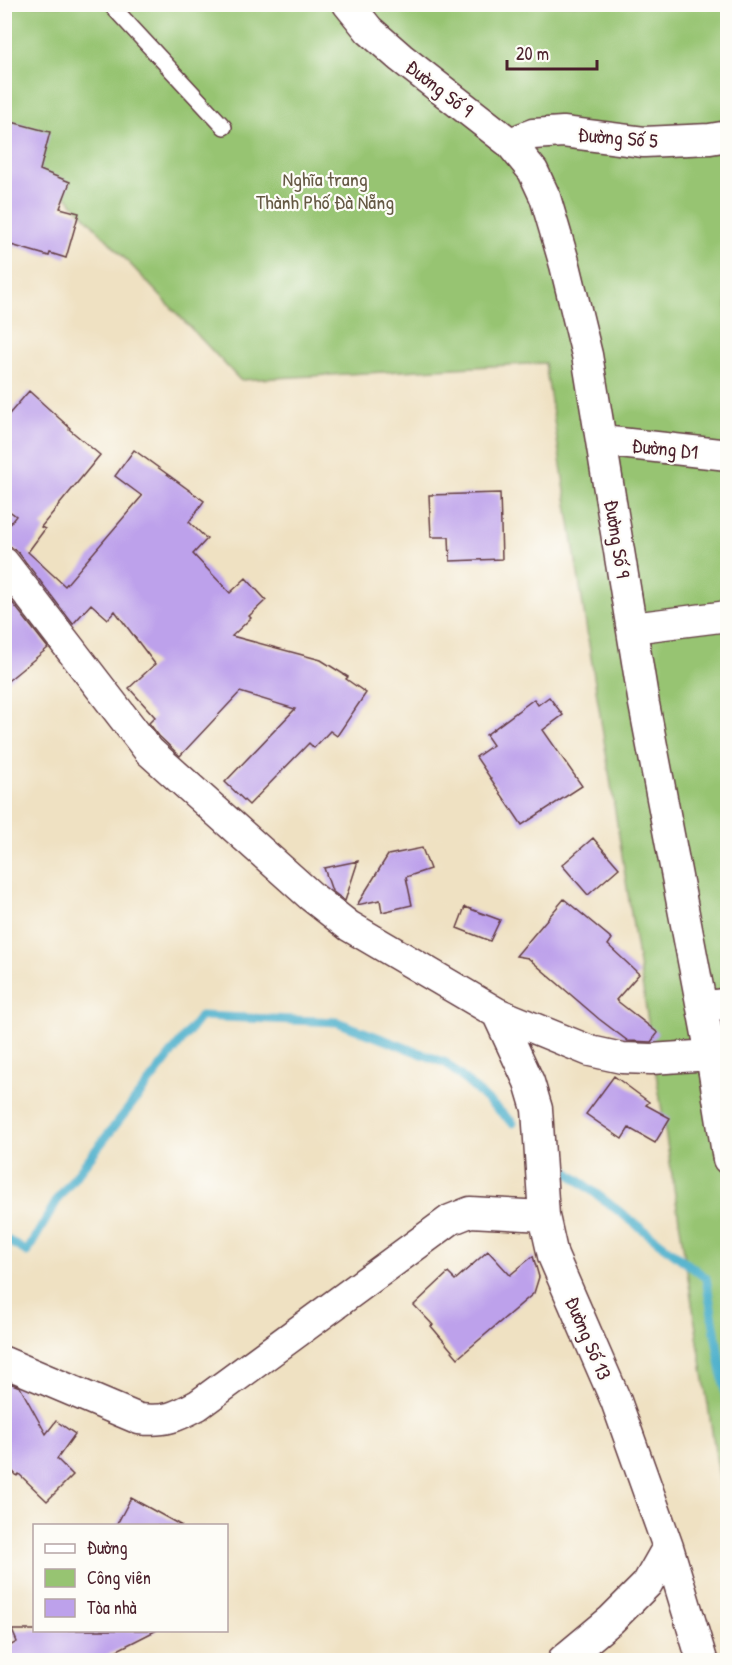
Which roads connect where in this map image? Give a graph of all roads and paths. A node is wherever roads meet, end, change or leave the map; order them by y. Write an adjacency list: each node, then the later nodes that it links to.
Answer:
1 (110, 4): 3 (lane)
2 (348, 4): 5 (street, Đường Số 9)
3 (224, 127)
4 (728, 136): 5 (street, Đường Số 5)
5 (510, 143): 6 (street, Đường Số 9)
6 (602, 441): 7 (street, Đường D1); 10 (street, Đường Số 9)
7 (728, 454)
8 (4, 563): 12 (street)
9 (728, 616): 10 (street)
10 (632, 628): 11 (street, Đường Số 9)
11 (715, 1005): 13 (street, Đường Số 9)
12 (497, 1013): 13 (street); 15 (street, Đường Số 13)
13 (711, 1054): 14 (street, Đường Số 9)
14 (728, 1159)
15 (544, 1216): 16 (street); 17 (street, Đường Số 13)
16 (4, 1362)
17 (668, 1547): 18 (street); 19 (street, Đường Số 13)
18 (563, 1660)
19 (702, 1660)

